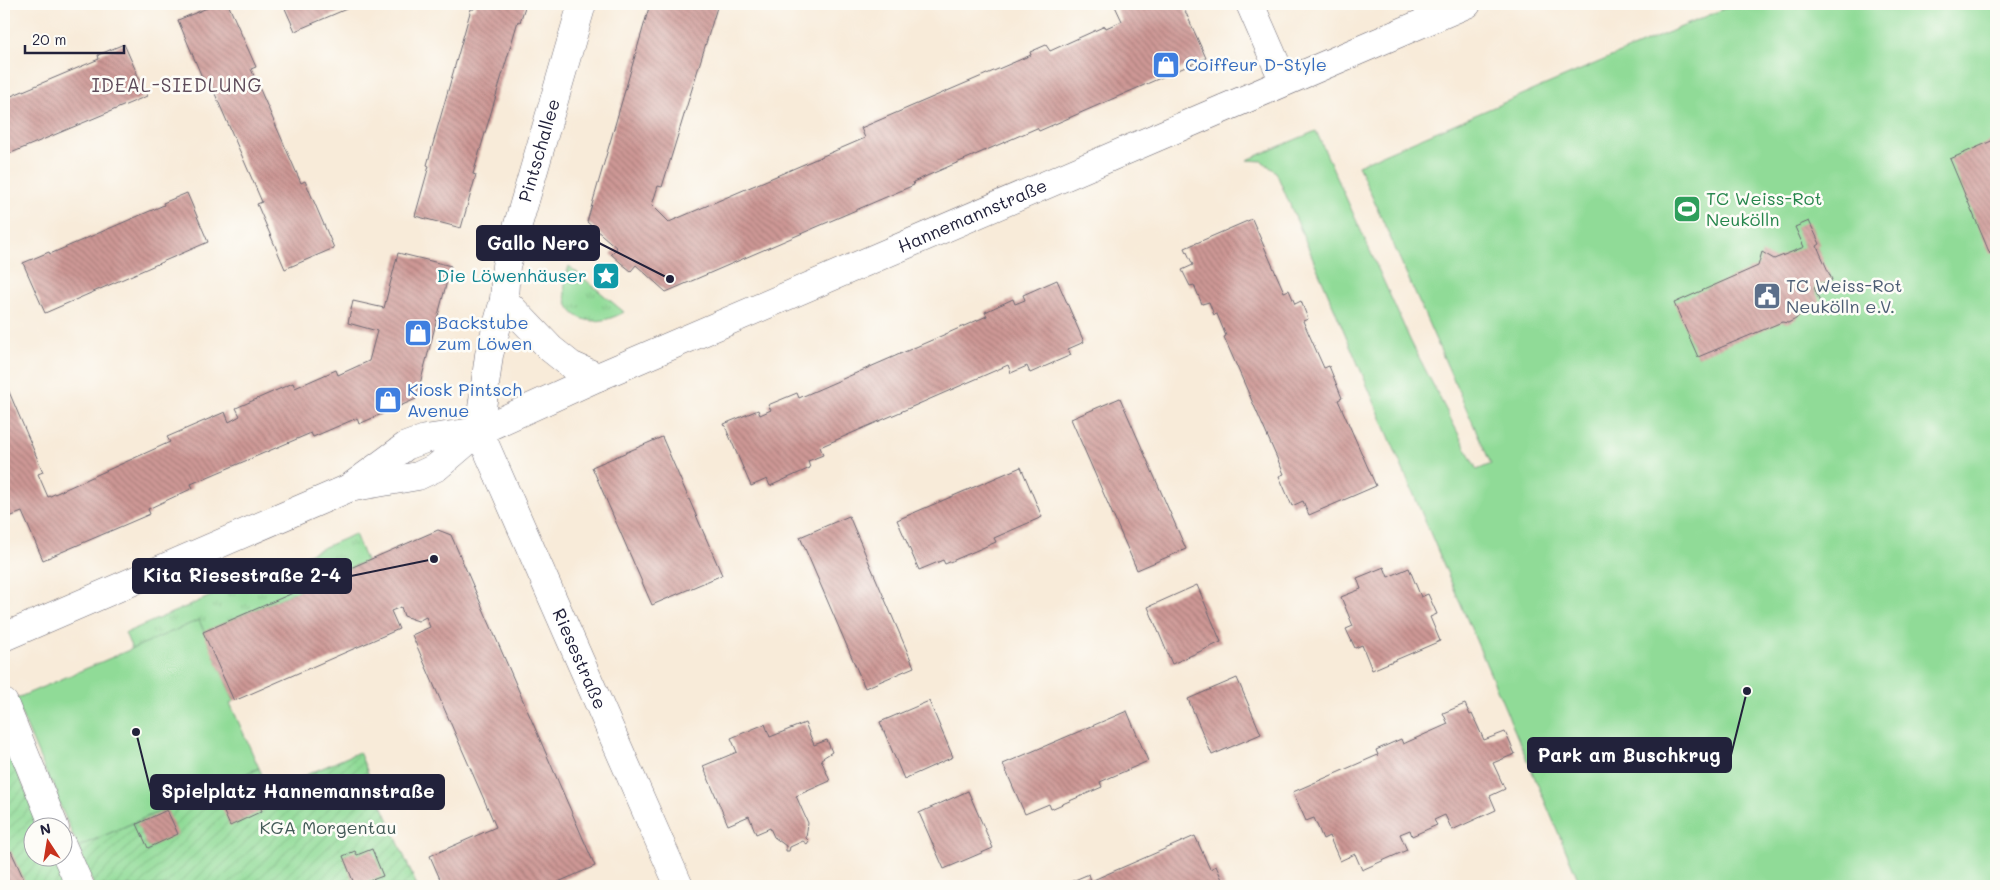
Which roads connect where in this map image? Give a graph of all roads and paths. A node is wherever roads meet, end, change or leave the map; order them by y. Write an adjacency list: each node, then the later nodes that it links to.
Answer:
1 (582, 4): 5 (street, Pintschallee)
2 (1250, 4): 4 (street)
3 (1467, 4): 4 (street, Hannemannstraße)
4 (1284, 82): 6 (street, Hannemannstraße)
5 (504, 300): 6 (street); 7 (street, Pintschallee)
6 (598, 377): 7 (street, Hannemannstraße)
7 (479, 431): 8 (street, Hannemannstraße); 13 (street, Riesestraße)
8 (4, 637)
9 (4, 703): 10 (street)
10 (51, 818)
11 (72, 868): 12 (street)
12 (80, 886)
13 (679, 886)

